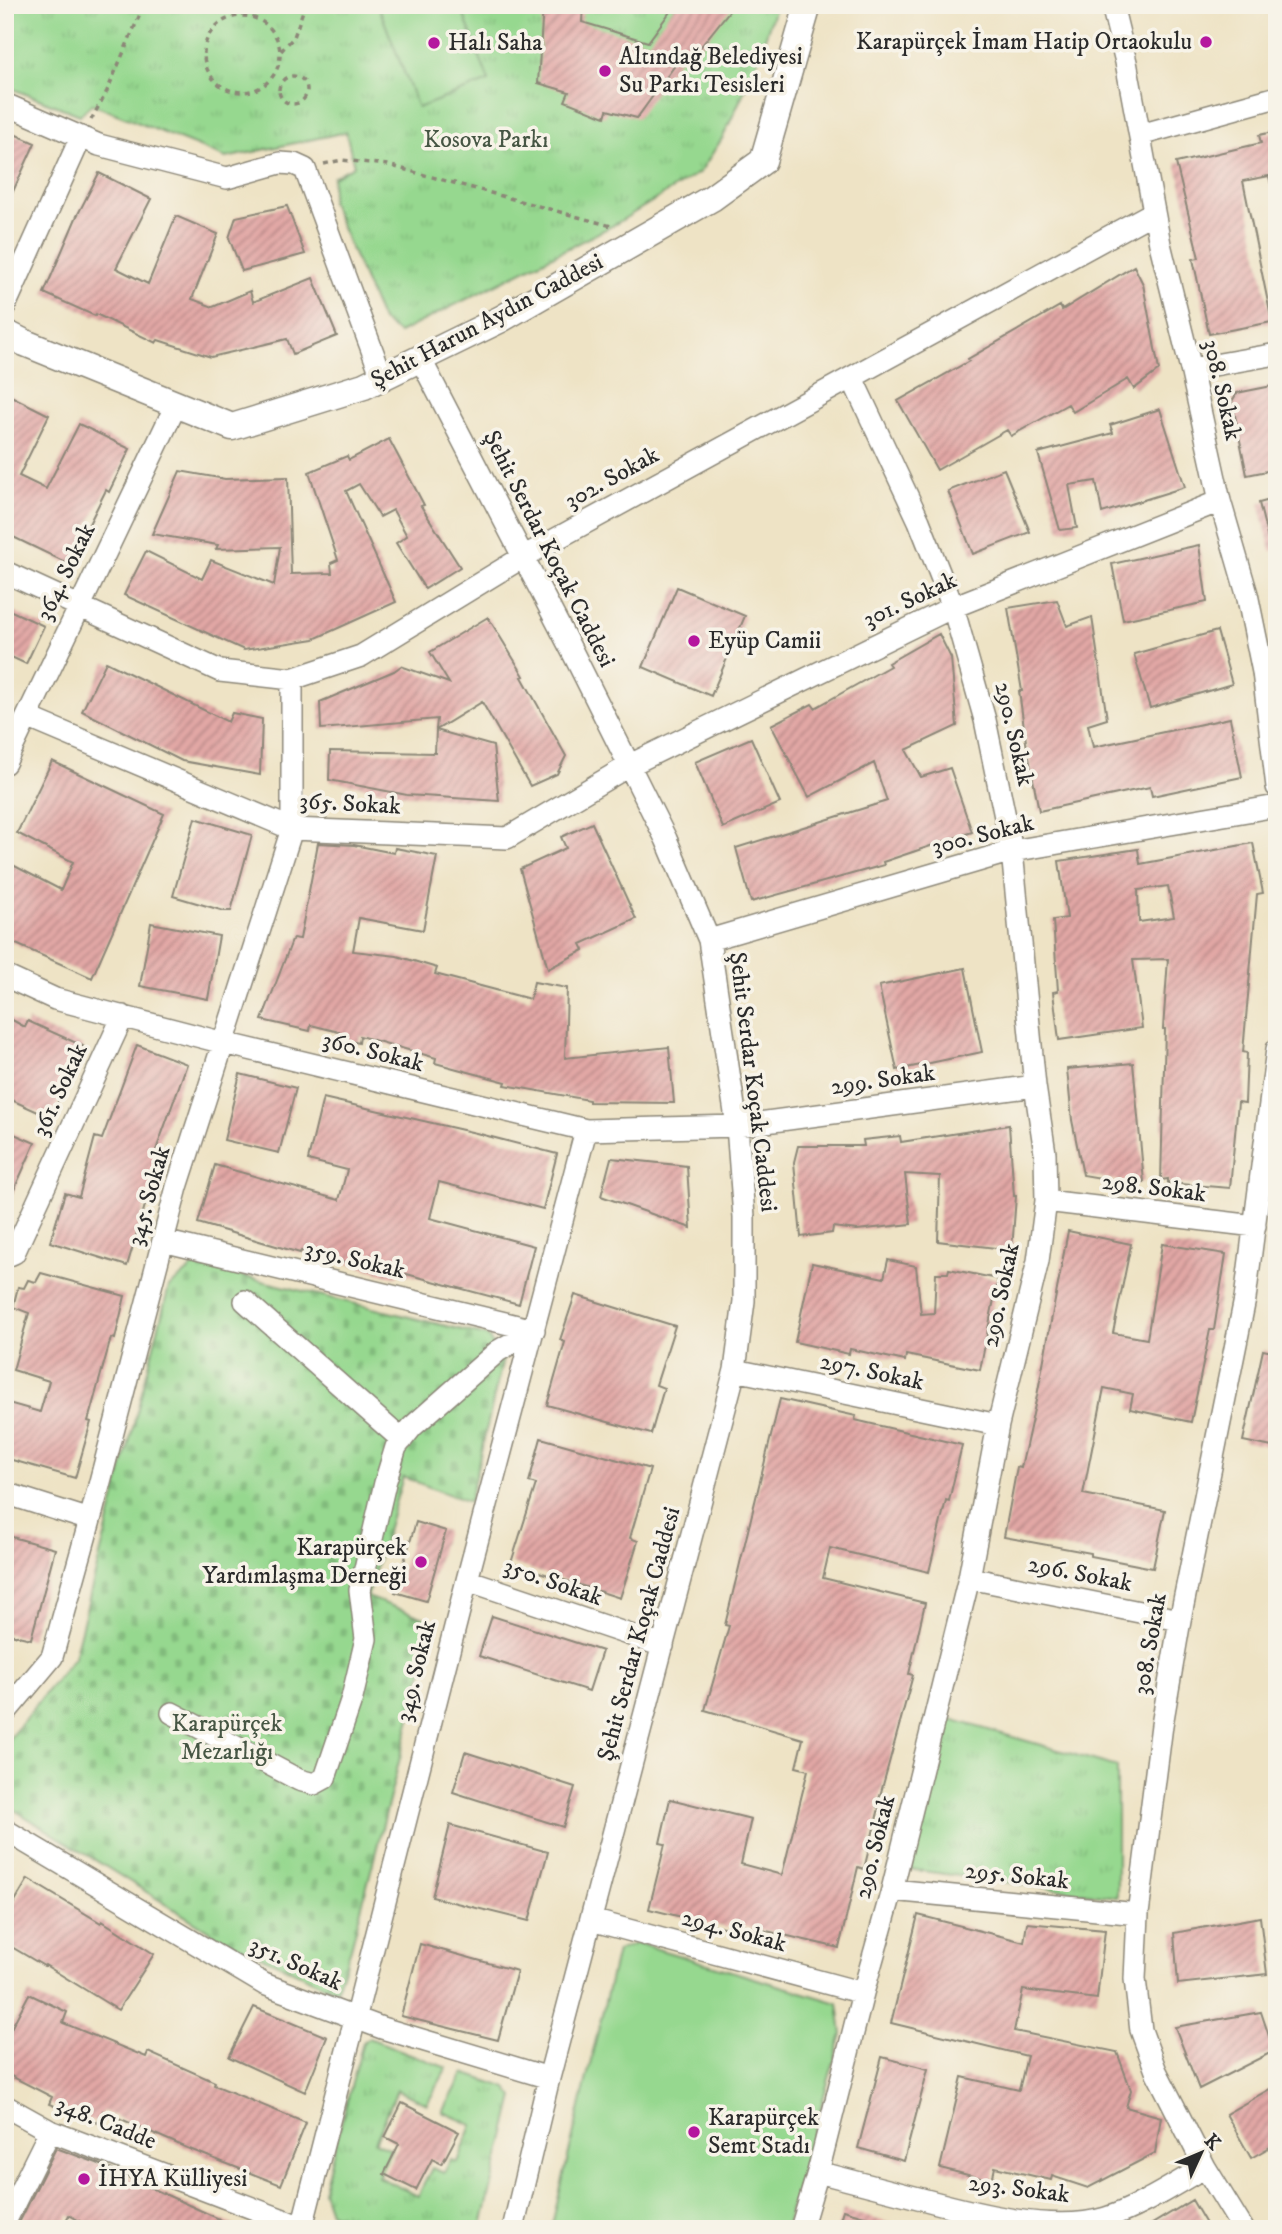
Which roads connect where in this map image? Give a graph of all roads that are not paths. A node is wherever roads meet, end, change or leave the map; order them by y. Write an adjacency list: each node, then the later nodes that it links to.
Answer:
1 (808, 5): 11 (main road, Şehit Harun Aydın Caddesi)
2 (1112, 5): 5 (street, 308. Sokak)
3 (1277, 97): 5 (street)
4 (5, 104): 6 (street)
5 (1140, 135): 7 (street, 308. Sokak)
6 (81, 137): 8 (street); 13 (street)
7 (1154, 212): 12 (street, 308. Sokak); 14 (street, 302. Sokak)
8 (5, 306)
9 (5, 333): 15 (main road, Şehit Harun Aydın Caddesi)
10 (1277, 354): 12 (street)
11 (420, 358): 13 (main road, Şehit Harun Aydın Caddesi); 17 (street, Şehit Serdar Koçak Caddesi)
12 (1191, 369): 16 (street, 308. Sokak)
13 (382, 377): 15 (main road, Şehit Harun Aydın Caddesi)
14 (852, 378): 17 (street, 302. Sokak); 20 (street, 290. Sokak)
15 (176, 405): 19 (street, 364. Sokak)
16 (1220, 501): 20 (street, 301. Sokak); 25 (street, 308. Sokak)
17 (523, 557): 21 (street, 302. Sokak); 24 (street, Şehit Serdar Koçak Caddesi)
18 (5, 572): 19 (street, 302. Sokak)
19 (79, 606): 21 (street, 302. Sokak); 22 (street, 364. Sokak)
20 (953, 607): 24 (street, 301. Sokak); 28 (street, 290. Sokak)
21 (292, 679): 27 (street, 345. Sokak)
22 (27, 718): 23 (street, 364. Sokak); 27 (street, 365. Sokak)
23 (5, 763)
24 (630, 765): 27 (street, 365. Sokak); 29 (street, Şehit Serdar Koçak Caddesi)
25 (1277, 787)
26 (1277, 806): 28 (street, 300. Sokak)
27 (292, 829): 32 (street, 345. Sokak)
28 (1012, 851): 29 (street, 300. Sokak); 34 (street, 290. Sokak)
29 (709, 940): 35 (street, Şehit Serdar Koçak Caddesi)
30 (5, 976): 31 (street, 360. Sokak)
31 (123, 1017): 32 (street, 360. Sokak); 40 (street, 361. Sokak)
32 (223, 1043): 36 (street, 360. Sokak); 39 (street, 345. Sokak)
33 (1277, 1049): 38 (street, 308. Sokak)
34 (1035, 1086): 35 (street, 299. Sokak); 37 (street, 290. Sokak)
35 (737, 1126): 36 (street, 360. Sokak); 43 (street, Şehit Serdar Koçak Caddesi)
36 (586, 1130): 42 (street, 349. Sokak)
37 (1045, 1201): 38 (street, 298. Sokak); 44 (street, 290. Sokak)
38 (1255, 1226): 50 (street, 308. Sokak)
39 (163, 1241): 42 (street, 359. Sokak); 47 (street, 345. Sokak)
40 (5, 1257)
41 (245, 1301): 45 (street)
42 (534, 1330): 45 (street); 49 (street, 349. Sokak)
43 (735, 1370): 44 (street, 297. Sokak); 51 (street, Şehit Serdar Koçak Caddesi)
44 (998, 1425): 48 (street, 290. Sokak)
45 (402, 1440): 53 (street)
46 (5, 1493): 47 (street)
47 (90, 1520): 52 (street, 345. Sokak)
48 (969, 1578): 50 (street, 296. Sokak); 55 (street, 290. Sokak)
49 (467, 1580): 51 (street, 350. Sokak); 59 (street, 349. Sokak)
50 (1180, 1620): 56 (street, 308. Sokak)
51 (663, 1646): 57 (street, Şehit Serdar Koçak Caddesi)
52 (5, 1713)
53 (173, 1713)
54 (5, 1830): 59 (street, 351. Sokak)
55 (892, 1890): 56 (street, 295. Sokak); 58 (street, 290. Sokak)
56 (1138, 1914): 63 (street, 308. Sokak)
57 (592, 1920): 58 (street, 294. Sokak); 60 (street, Şehit Serdar Koçak Caddesi)
58 (863, 1993): 64 (street, 290. Sokak)
59 (354, 2018): 60 (street, 351. Sokak); 67 (street, 349. Sokak)
60 (549, 2078): 68 (street, Şehit Serdar Koçak Caddesi)
61 (5, 2106): 62 (street, 348. Cadde)
62 (50, 2131): 65 (street, 348. Cadde); 66 (street)
63 (1205, 2167): 64 (street, 293. Sokak); 70 (street, 308. Sokak)
64 (818, 2172): 69 (street, 290. Sokak)
65 (251, 2219): 67 (street, 348. Cadde)
66 (5, 2222)
67 (305, 2228)
68 (513, 2229)
69 (801, 2229)
70 (1243, 2229)

